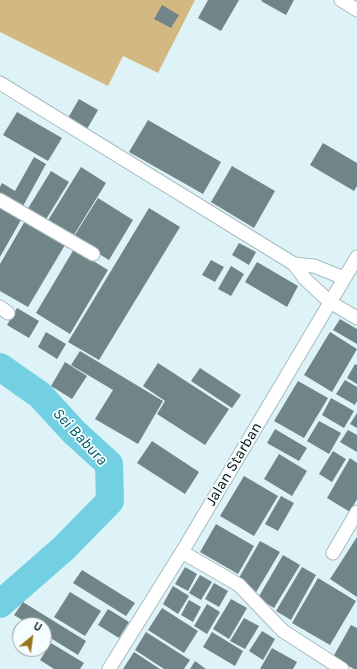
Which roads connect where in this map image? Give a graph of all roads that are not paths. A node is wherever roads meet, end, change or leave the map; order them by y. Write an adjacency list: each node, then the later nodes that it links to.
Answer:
1 (341, 0): 2 (street)
2 (357, 10)
3 (0, 83): 7 (street)
4 (0, 200): 5 (street)
5 (93, 254)
6 (357, 257): 8 (street, Jalan Starban)
7 (294, 264): 8 (street); 9 (street)
8 (344, 278): 9 (street, Jalan Starban)
9 (330, 302): 10 (street); 12 (street, Jalan Starban)
10 (357, 318)
11 (357, 512): 13 (street)
12 (182, 552): 14 (street, Jalan Starban); 15 (street)
13 (333, 553)
14 (110, 669)
15 (342, 669)

